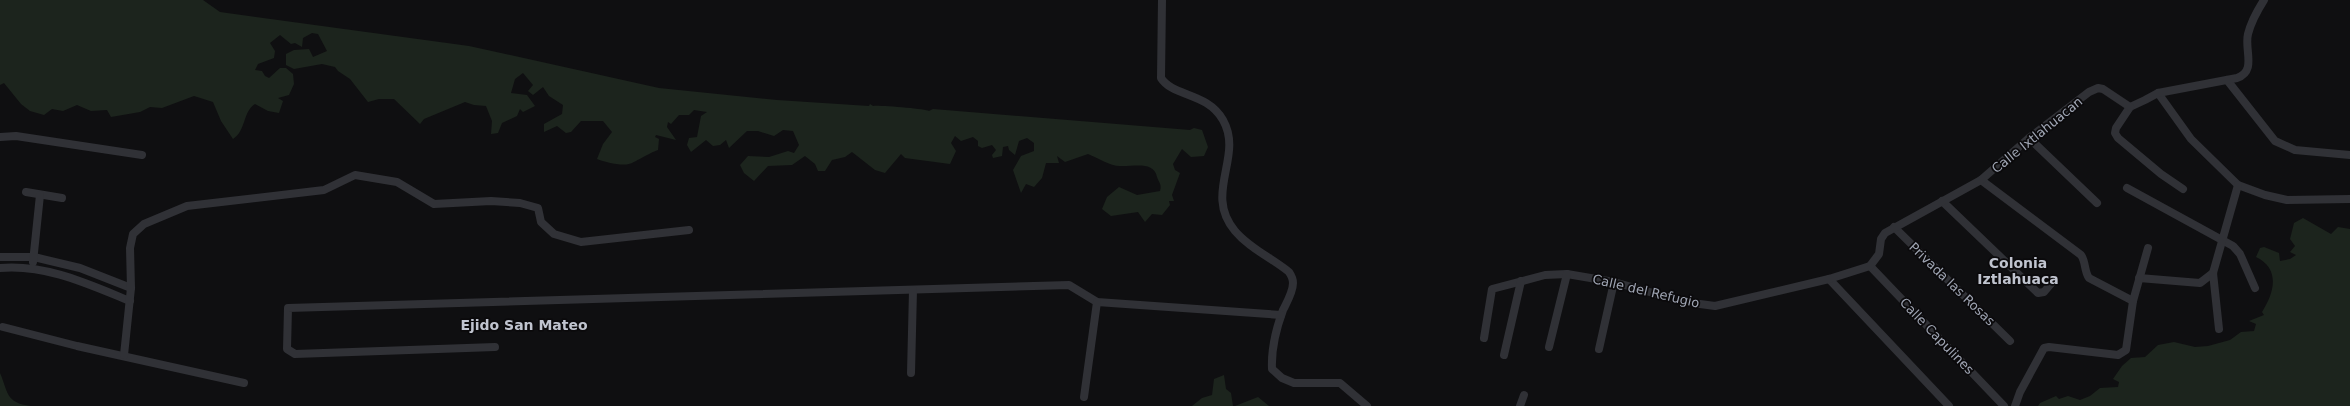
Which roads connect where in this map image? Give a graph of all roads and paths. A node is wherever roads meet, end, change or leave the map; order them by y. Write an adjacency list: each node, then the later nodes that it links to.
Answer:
1 (1162, 0): 42 (street)
2 (2264, 0): 3 (street)
3 (2227, 80): 4 (street); 9 (street)
4 (2158, 93): 5 (street); 11 (street)
5 (2130, 107): 7 (street, Calle Ixtlahuacan); 13 (street)
6 (0, 137): 8 (street)
7 (2029, 138): 10 (street, Calle Ixtlahuacan); 19 (street)
8 (142, 155)
9 (2350, 155)
10 (1981, 180): 18 (street, Calle Ixtlahuacan); 40 (street)
11 (2238, 185): 17 (street); 22 (street)
12 (2127, 188): 22 (street)
13 (2183, 189)
14 (26, 192): 15 (street)
15 (40, 194): 16 (street); 25 (street)
16 (62, 198)
17 (2350, 199)
18 (1942, 201): 20 (street, Calle Ixtlahuacan); 33 (street)
19 (2097, 203)
20 (1894, 228): 26 (street, Calle Ixtlahuacan); 46 (street, Privada las Rosas)
21 (689, 230): 36 (street)
22 (2223, 241): 29 (street); 37 (street)
23 (2148, 248): 31 (street)
24 (0, 257): 25 (street)
25 (34, 257): 28 (street); 36 (street)
26 (1870, 266): 32 (street, Calle del Refugio); 59 (street, Calle Capulines)
27 (0, 268): 28 (street)
28 (33, 268): 39 (street)
29 (2213, 273): 31 (street); 44 (street)
30 (1567, 274): 34 (street, Calle del Refugio); 35 (street, Calle del Refugio); 48 (street)
31 (2139, 278): 40 (street)
32 (1830, 279): 35 (street, Calle del Refugio); 58 (street)
33 (2055, 279)
34 (1521, 281): 45 (street, Calle del Refugio); 51 (street)
35 (1614, 282): 49 (street)
36 (131, 288): 39 (street)
37 (2256, 288)
38 (913, 290): 41 (street); 47 (street); 52 (street)
39 (130, 301): 50 (street)
40 (2133, 301): 60 (street)
41 (1097, 302): 42 (street); 55 (street)
42 (1281, 315): 56 (street)
43 (3, 327): 50 (street)
44 (2219, 329)
45 (1484, 338)
46 (2010, 341)
47 (495, 346)
48 (1548, 347)
49 (1599, 350)
50 (124, 355): 53 (street)
51 (1504, 355)
52 (911, 372)
53 (244, 383)
54 (1524, 395): 57 (street)
55 (1084, 397)
56 (1367, 406)
57 (1520, 406)
58 (1949, 406)
59 (2004, 406)
60 (2015, 406)

